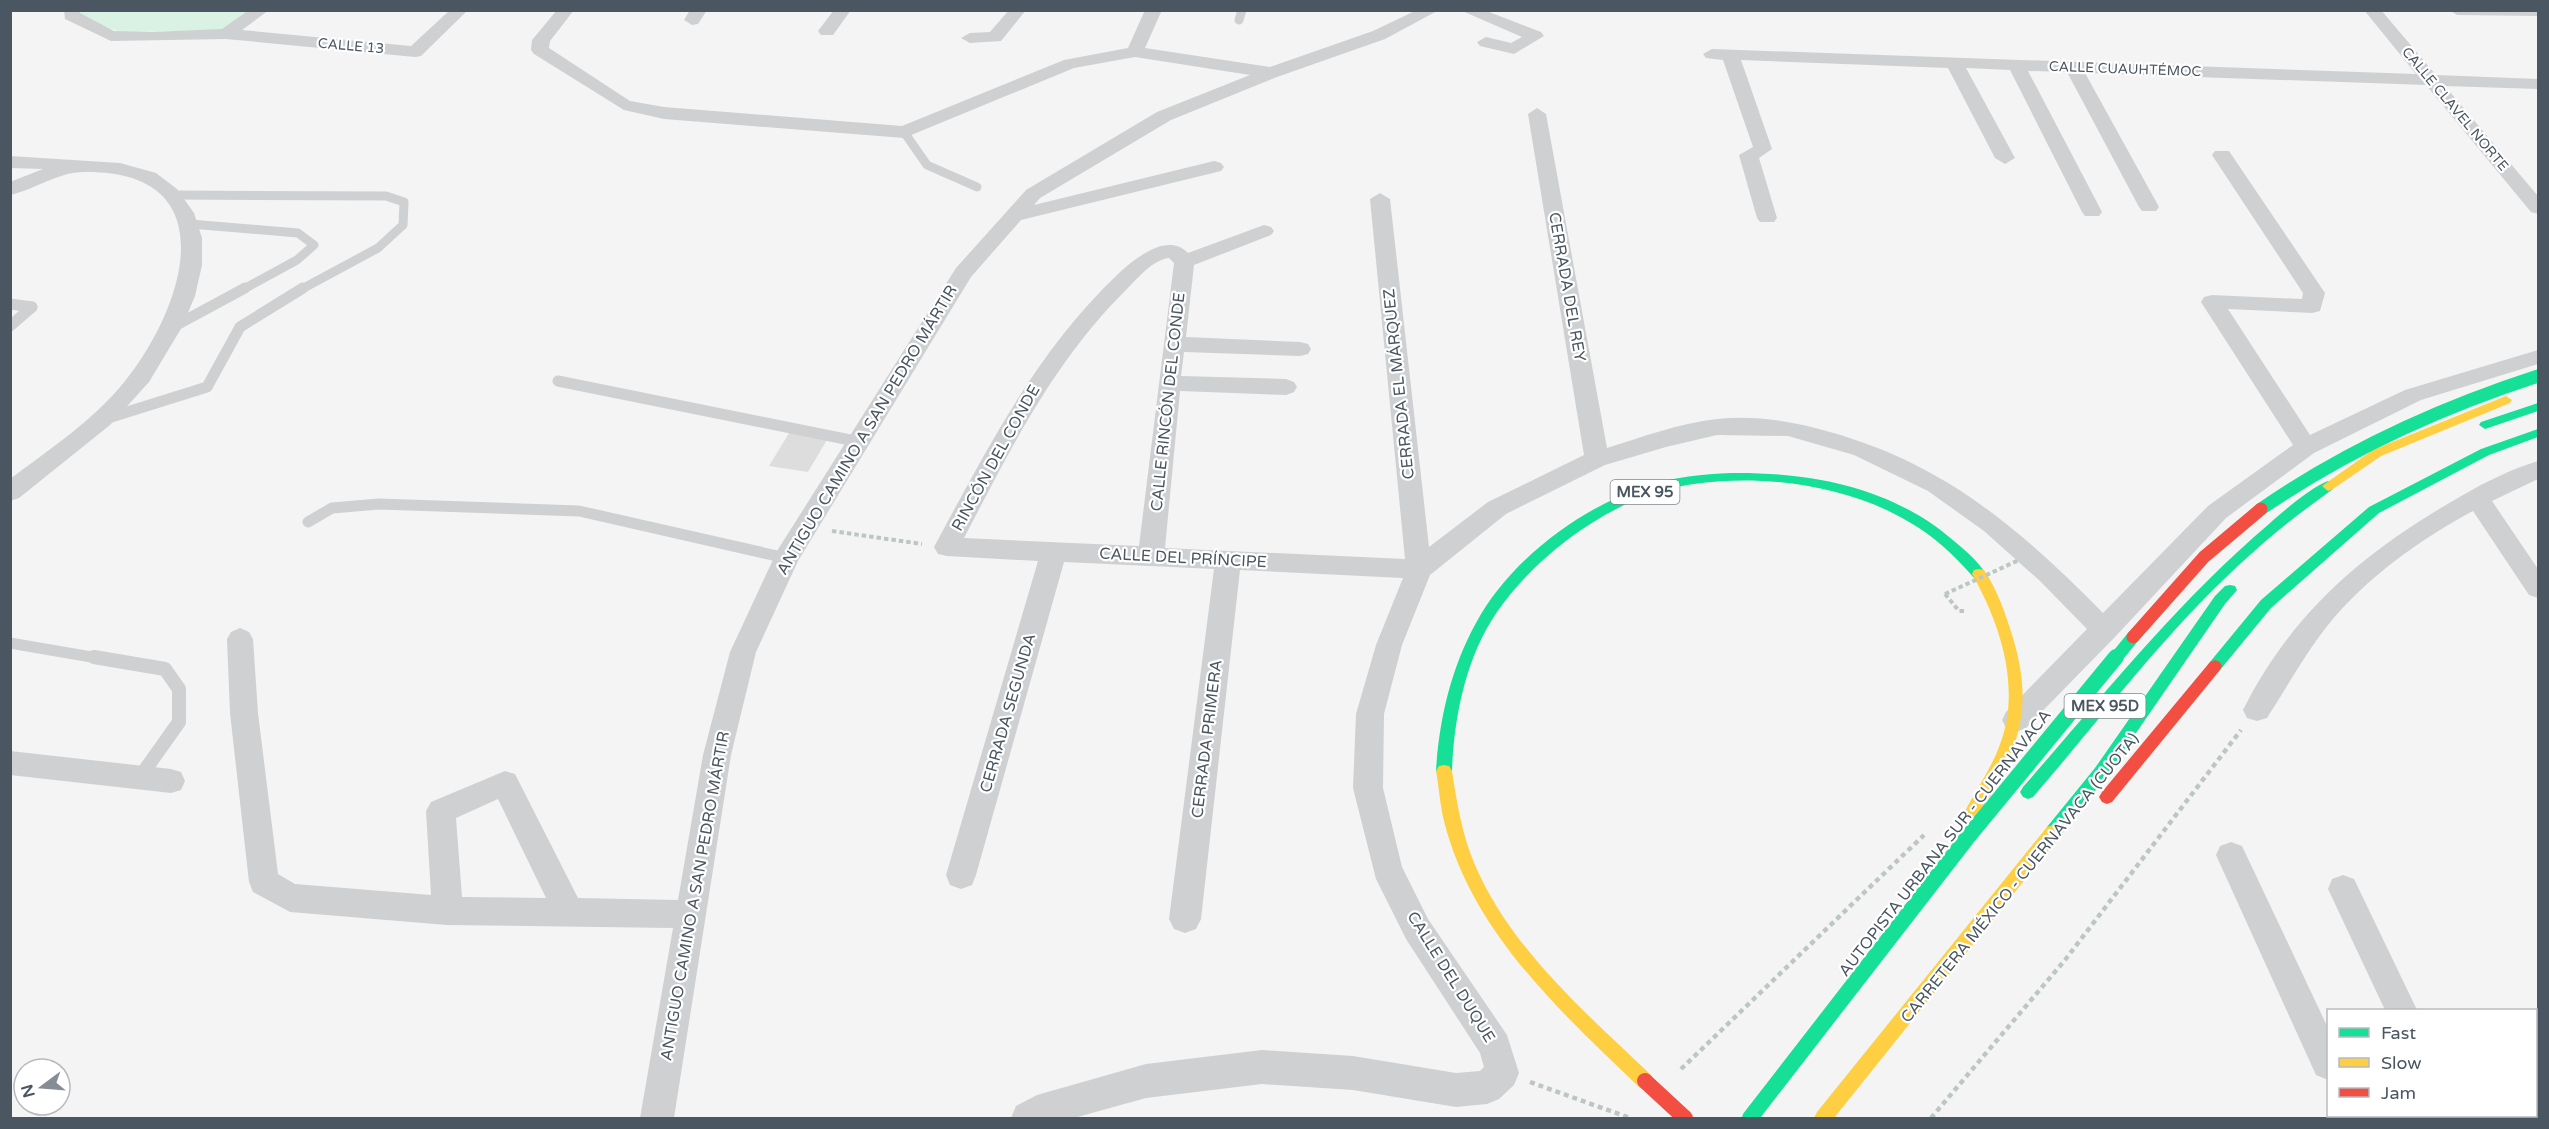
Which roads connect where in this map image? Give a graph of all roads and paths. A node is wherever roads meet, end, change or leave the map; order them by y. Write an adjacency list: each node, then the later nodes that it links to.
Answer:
1 (72, 10): 17 (street, CALLE 13)
2 (261, 10): 17 (street)
3 (460, 10): 17 (street, CALLE 13)
4 (566, 10): 30 (street)
5 (843, 10): 16 (street)
6 (1018, 10): 18 (street)
7 (1154, 10): 20 (street)
8 (1242, 10): 15 (lane)
9 (1431, 10): 26 (street, ANTIGUO CAMINO A SAN PEDRO MÁRTIR)
10 (1468, 10): 19 (street)
11 (2372, 10): 27 (street, CALLE CLAVEL NORTE)
12 (2457, 10): 13 (street)
13 (2506, 11): 14 (street)
14 (2538, 11)
15 (1239, 20)
16 (827, 30)
17 (226, 34)
18 (969, 38)
19 (1486, 42)
20 (1135, 52): 26 (street); 30 (street)
21 (1712, 54): 22 (street, CALLE CUAUHTÉMOC)
22 (1730, 55): 23 (street, CALLE CUAUHTÉMOC); 44 (street)
23 (1954, 63): 24 (street, CALLE CUAUHTÉMOC); 32 (street)
24 (2016, 65): 25 (street, CALLE CUAUHTÉMOC); 42 (street)
25 (2073, 67): 27 (street, CALLE CUAUHTÉMOC); 40 (street)
26 (1271, 73): 43 (street, ANTIGUO CAMINO A SAN PEDRO MÁRTIR)
27 (2431, 79): 28 (street, CALLE CUAUHTÉMOC); 41 (street, CALLE CLAVEL NORTE)
28 (2538, 84)
29 (1537, 114): 65 (street, CERRADA DEL REY)
30 (904, 132): 36 (lane)
31 (2222, 155): 64 (street)
32 (2005, 158)
33 (10, 162): 34 (street)
34 (82, 166): 37 (street); 38 (street)
35 (1214, 167): 43 (street)
36 (977, 187)
37 (10, 189)
38 (172, 195): 45 (street); 60 (lane)
39 (1380, 199): 77 (street, CERRADA EL MÁRQUEZ)
40 (2149, 207)
41 (2538, 208)
42 (2092, 212)
43 (1012, 216): 63 (street, ANTIGUO CAMINO A SAN PEDRO MÁRTIR)
44 (1767, 218)
45 (190, 224): 50 (street); 50 (lane)
46 (1264, 231): 47 (street, RINCÓN DEL CONDE)
47 (1180, 257): 51 (street, CALLE RINCÓN DEL CONDE); 71 (street, RINCÓN DEL CONDE)
48 (10, 304): 49 (lane)
49 (10, 326)
50 (170, 329): 60 (street)
51 (1173, 344): 52 (street); 56 (street, CALLE RINCÓN DEL CONDE)
52 (1300, 349)
53 (2538, 357): 64 (street)
54 (2538, 376): 111 (main road, AUTOPISTA URBANA SUR - CUERNAVACA, bridge)
55 (558, 381): 63 (lane)
56 (1168, 383): 57 (street); 73 (street, CALLE RINCÓN DEL CONDE)
57 (1286, 387)
58 (2538, 387): 89 (main road, MEX 95D)
59 (2538, 407): 61 (main road)
60 (101, 420): 67 (street)
61 (2472, 430)
62 (2538, 433): 90 (main road, CARRETERA MÉXICO - CUERNAVACA (CUOTA) / MEX 95D)
63 (860, 442): 70 (street, ANTIGUO CAMINO A SAN PEDRO MÁRTIR)
64 (2307, 447): 81 (street)
65 (1597, 459): 77 (street); 81 (street)
66 (2538, 470): 68 (street)
67 (10, 492)
68 (2476, 497): 79 (street); 84 (street)
69 (308, 522): 74 (lane)
70 (805, 527): 71 (path); 74 (street, ANTIGUO CAMINO A SAN PEDRO MÁRTIR)
71 (947, 547): 72 (street, CALLE DEL PRÍNCIPE)
72 (1054, 551): 73 (street, CALLE DEL PRÍNCIPE); 94 (street, CERRADA SEGUNDA)
73 (1151, 557): 75 (street, CALLE DEL PRÍNCIPE)
74 (786, 558): 98 (street, ANTIGUO CAMINO A SAN PEDRO MÁRTIR)
75 (1228, 560): 77 (street, CALLE DEL PRÍNCIPE); 99 (street, CERRADA PRIMERA)
76 (2019, 560): 80 (path, bridge)
77 (1419, 569): 103 (street, CALLE DEL DUQUE)
78 (2245, 577): 112 (main road)
79 (2538, 588)
80 (1946, 594)
81 (2105, 631): 85 (street)
82 (240, 639): 96 (street)
83 (10, 642): 87 (lane)
84 (2257, 710): 113 (path)
85 (2016, 720): 100 (main road, MEX 95); 109 (main road, MEX 95, bridge)
86 (10, 763): 87 (street)
87 (140, 777): 88 (street)
88 (171, 781)
89 (2018, 803)
90 (2100, 806)
91 (1926, 833): 104 (path)
92 (1980, 846): 100 (main road)
93 (2231, 855): 102 (street)
94 (961, 875)
95 (2343, 889): 101 (street)
96 (447, 911): 97 (street); 97 (street)
97 (570, 914): 98 (street)
98 (692, 914): 107 (street, ANTIGUO CAMINO A SAN PEDRO MÁRTIR)
99 (1185, 919)
100 (1910, 923): 110 (main road)
101 (2400, 1009)
102 (2327, 1062)
103 (1502, 1072): 106 (path); 108 (street)
104 (1672, 1077)
105 (1639, 1110): 106 (path)
106 (1630, 1118)
107 (657, 1119)
108 (1028, 1119)
109 (1685, 1119)
110 (1743, 1119)
111 (1750, 1119)
112 (1823, 1119)
113 (1931, 1119)

